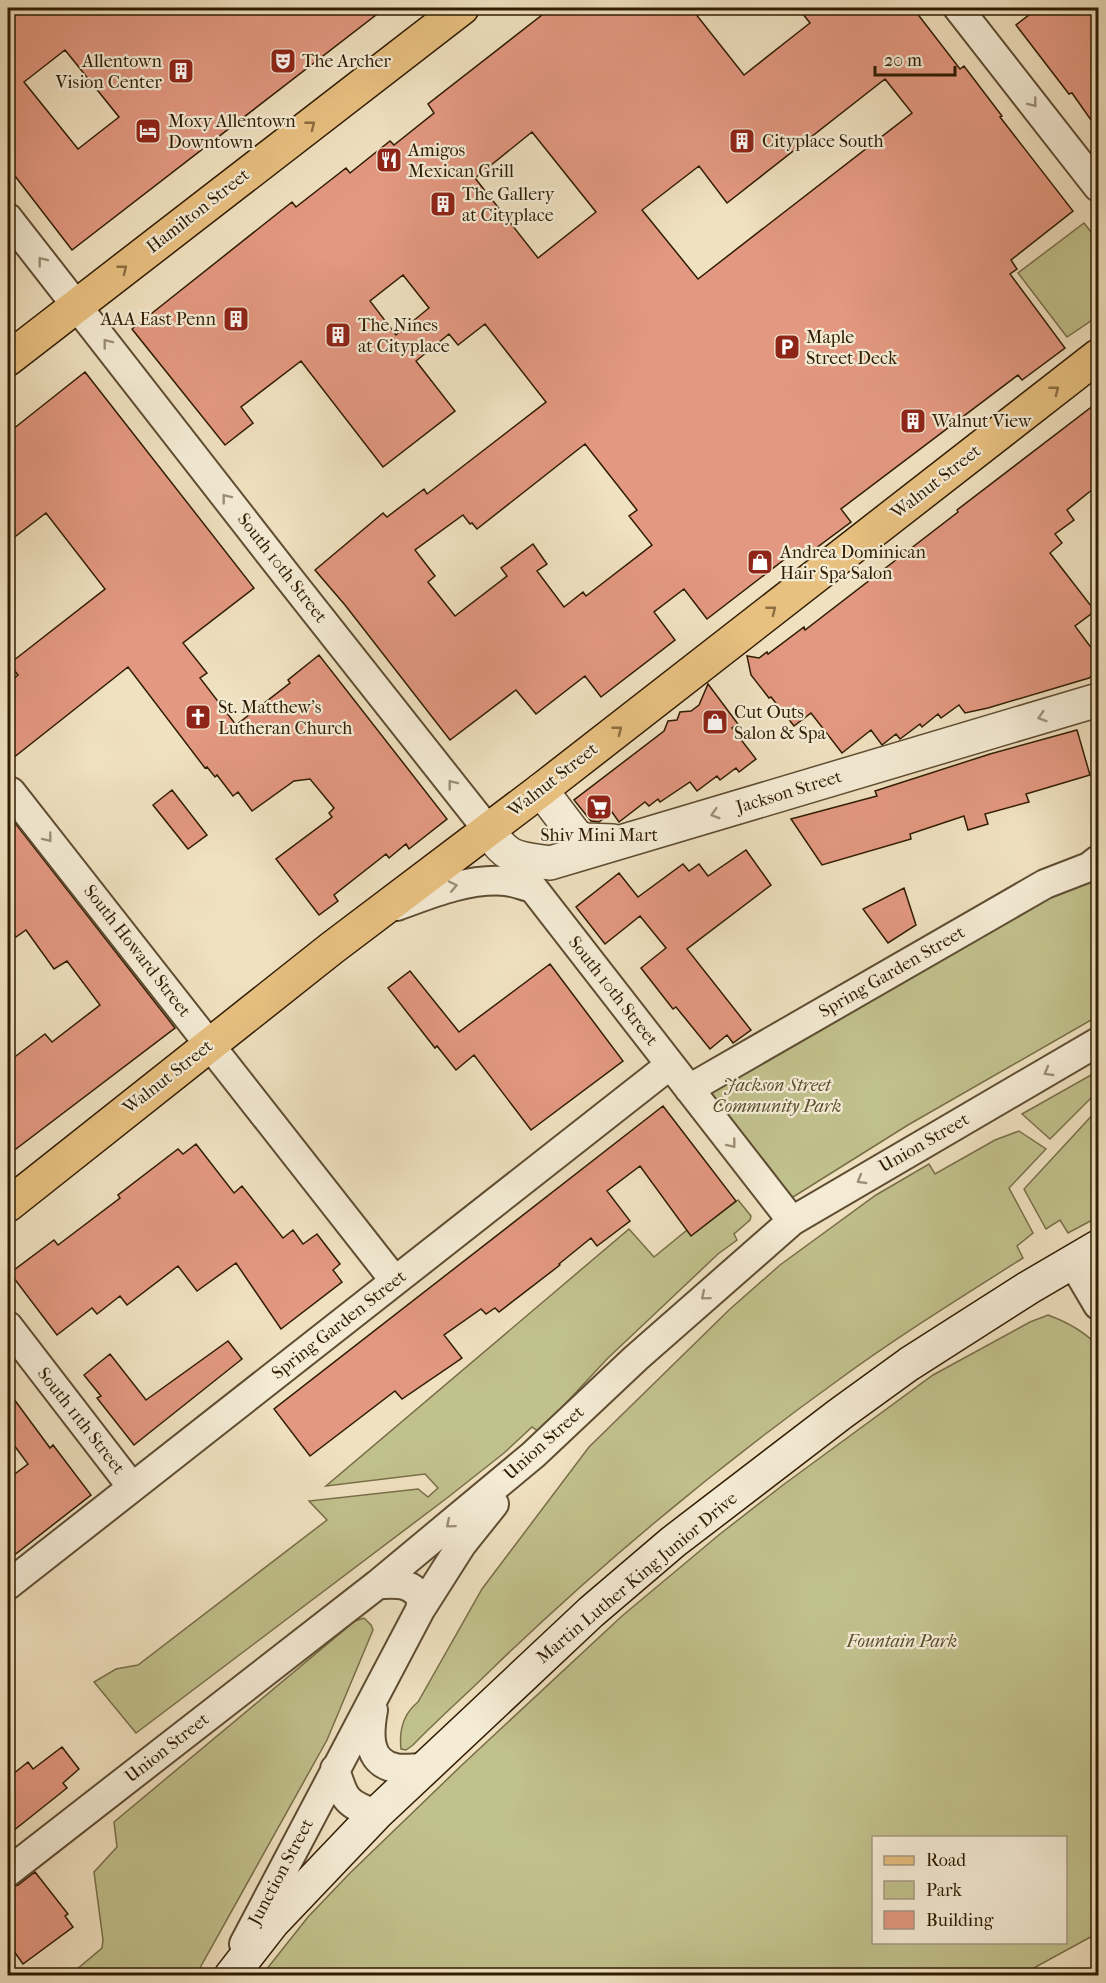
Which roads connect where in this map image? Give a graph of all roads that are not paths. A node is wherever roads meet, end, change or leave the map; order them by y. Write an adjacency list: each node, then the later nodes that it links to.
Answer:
1 (462, 8): 5 (main road, Hamilton Street, one-way to 1)
2 (958, 8): 3 (street, one-way to 3)
3 (1098, 187)
4 (8, 218): 5 (street, South 10th Street, one-way to 4)
5 (77, 306): 7 (main road, Hamilton Street); 11 (street, South 10th Street, one-way to 5)
6 (1098, 356): 9 (main road, Walnut Street, one-way to 6)
7 (8, 359)
8 (1098, 700): 12 (main road, Jackson Street, one-way to 12)
9 (541, 789): 11 (main road, Walnut Street); 12 (main road)
10 (11, 792): 17 (street, South Howard Street, one-way to 17)
11 (488, 830): 14 (main road, Jackson Street); 15 (main road, Walnut Street)
12 (627, 840): 14 (main road, Jackson Street)
13 (1098, 860): 19 (street, Spring Garden Street)
14 (541, 875): 15 (street, one-way to 14); 18 (street, South 10th Street)
15 (378, 913): 17 (main road, Walnut Street)
16 (1098, 1042): 21 (street, Union Street, one-way to 21)
17 (210, 1044): 20 (main road, Walnut Street); 23 (street, South Howard Street)
18 (670, 1065): 19 (street, South 10th Street); 23 (street, Spring Garden Street)
19 (688, 1089): 21 (street, South 10th Street, one-way to 21)
20 (8, 1205)
21 (792, 1221): 26 (street, Union Street, one-way to 26)
22 (1085, 1254): 24 (street); 32 (main road, Martin Luther King Junior Drive)
23 (395, 1281): 27 (street, Spring Garden Street)
24 (1098, 1305)
25 (8, 1326): 27 (street, South 11th Street)
26 (533, 1455): 28 (street, Union Street, one-way to 28); 30 (street, Junction Street)
27 (132, 1487): 29 (street, Spring Garden Street)
28 (378, 1584): 30 (street); 35 (street, Union Street)
29 (8, 1585)
30 (420, 1610): 31 (street, Junction Street)
31 (375, 1696): 32 (street, Junction Street); 33 (street, Junction Street)
32 (423, 1768): 34 (main road, Martin Luther King Junior Drive)
33 (335, 1769): 34 (street); 36 (street, Junction Street)
34 (376, 1814): 36 (main road, Martin Luther King Junior Drive)
35 (8, 1872)
36 (229, 1976)

